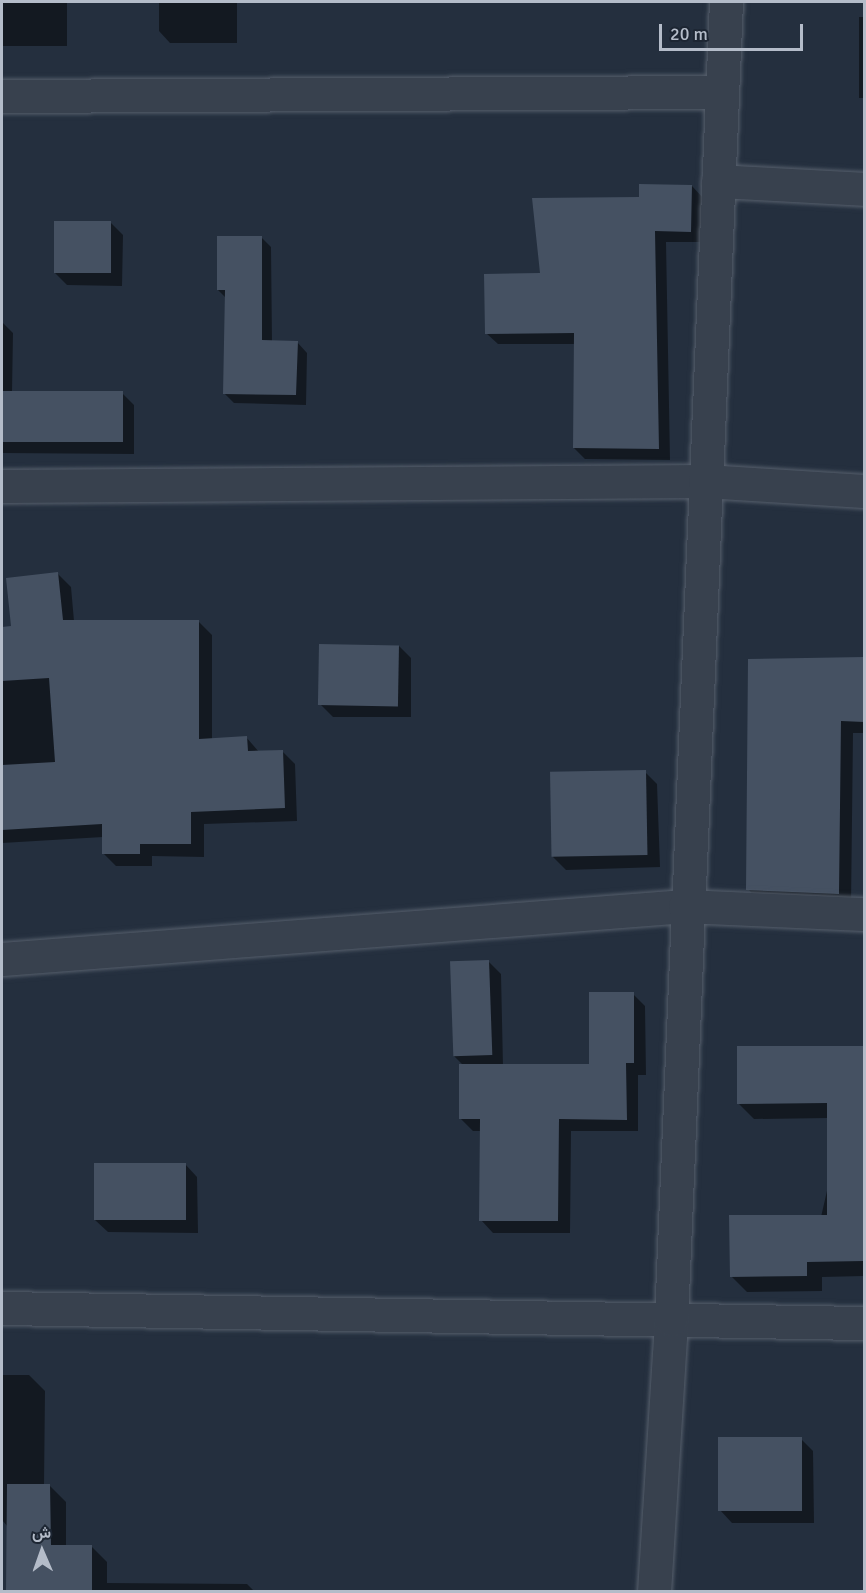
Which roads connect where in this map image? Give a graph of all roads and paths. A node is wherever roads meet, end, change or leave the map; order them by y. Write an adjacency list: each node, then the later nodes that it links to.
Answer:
1 (726, 2): 2 (street)
2 (722, 92): 3 (street); 4 (street)
3 (2, 96)
4 (718, 181): 5 (street); 6 (street)
5 (864, 189)
6 (705, 481): 7 (street); 8 (street); 9 (street)
7 (2, 486)
8 (864, 491)
9 (686, 906): 10 (street); 11 (street); 13 (street)
10 (864, 914)
11 (2, 959)
12 (2, 1308): 13 (street)
13 (671, 1318): 14 (street); 15 (street)
14 (864, 1323)
15 (654, 1592)

